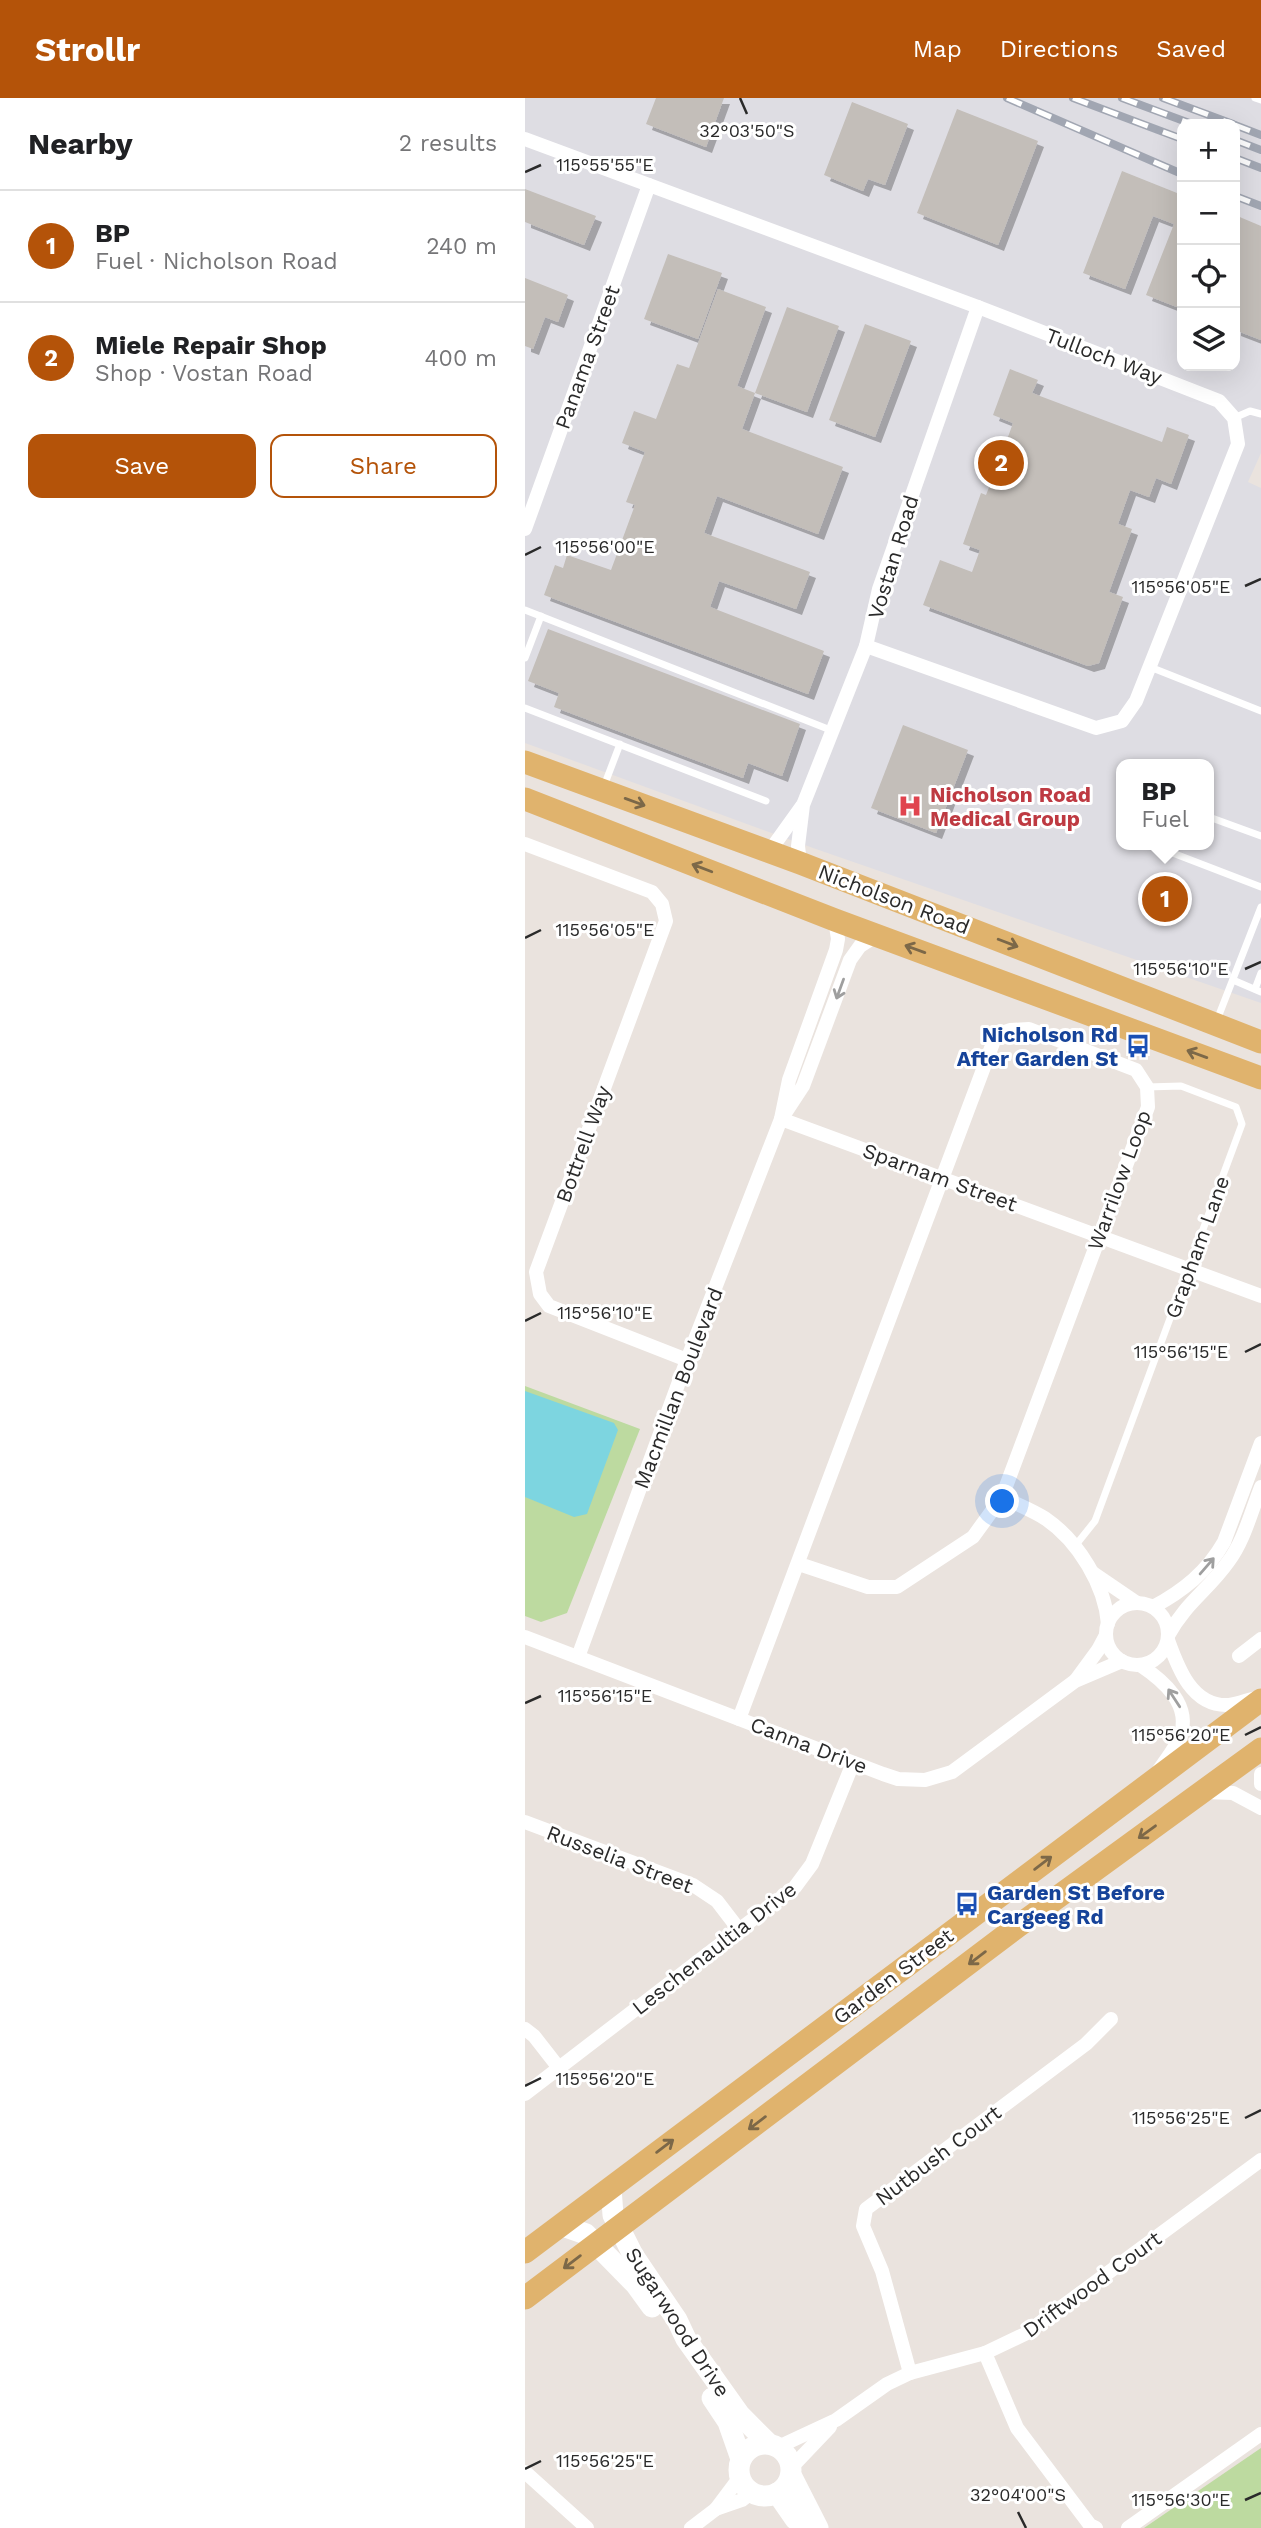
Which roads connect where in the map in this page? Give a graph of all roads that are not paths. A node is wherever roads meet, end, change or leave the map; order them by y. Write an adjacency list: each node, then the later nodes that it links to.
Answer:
1 (1255, 98): 2 (lane)
2 (1261, 100)
3 (525, 139): 4 (street, Tulloch Way)
4 (649, 185): 5 (street, Tulloch Way); 8 (street, Panama Street)
5 (978, 307): 7 (street, Tulloch Way); 11 (street, Vostan Road)
6 (1261, 414): 7 (lane)
7 (1234, 418): 13 (street)
8 (525, 529)
9 (525, 610): 10 (lane)
10 (541, 616): 12 (lane); 16 (lane)
11 (866, 646): 13 (street); 16 (street, Vostan Road)
12 (525, 658)
13 (1150, 667): 15 (lane)
14 (525, 708): 17 (lane)
15 (1261, 711)
16 (833, 730): 22 (street, Vostan Road)
17 (620, 744): 19 (lane); 21 (lane)
18 (525, 762): 19 (main road, Nicholson Road)
19 (602, 790): 27 (main road, Nicholson Road, one-way to 27)
20 (525, 799): 31 (main road, Nicholson Road, one-way to 20)
21 (766, 801)
22 (803, 805): 27 (street, Vostan Road); 28 (street, Vostan Road)
23 (1214, 819): 24 (lane)
24 (1261, 836)
25 (525, 844): 45 (street, Bottrell Way)
26 (1169, 850): 29 (lane)
27 (769, 852): 28 (main road, Nicholson Road)
28 (800, 863): 36 (main road, Nicholson Road, one-way to 36)
29 (1261, 887)
30 (1261, 906): 34 (lane)
31 (835, 920): 32 (main road, Nicholson Road); 40 (street, Macmillan Boulevard)
32 (877, 935): 38 (main road, Nicholson Road, one-way to 32); 40 (street, Macmillan Boulevard, one-way to 40)
33 (1261, 973): 35 (lane)
34 (1233, 980): 35 (lane); 36 (lane)
35 (1258, 990)
36 (1216, 1025): 37 (main road, Nicholson Road)
37 (1261, 1042)
38 (1261, 1078)
39 (1147, 1087): 41 (street, Warrilow Loop); 42 (street, Warrilow Loop); 43 (lane, Grapham Lane)
40 (781, 1119): 41 (street, Sparnam Street); 45 (street, Macmillan Boulevard)
41 (943, 1178): 42 (street, Sparnam Street); 50 (street, Warrilow Loop)
42 (1100, 1235): 43 (street, Sparnam Street); 48 (street, Warrilow Loop)
43 (1189, 1268): 44 (street, Sparnam Street); 49 (lane, Grapham Lane)
44 (1261, 1296)
45 (687, 1360): 59 (street, Macmillan Boulevard)
46 (1261, 1443): 53 (street, one-way to 46)
47 (1261, 1487): 56 (street)
48 (1002, 1497): 49 (street); 50 (street, Warrilow Loop)
49 (1074, 1547): 51 (street)
50 (799, 1564): 64 (street, Warrilow Loop)
51 (1092, 1573): 52 (street); 54 (street)
52 (1137, 1603): 53 (street); 54 (street)
53 (1153, 1607): 56 (street)
54 (1107, 1630): 60 (street); 62 (street, Canna Drive)
55 (525, 1637): 59 (street, Canna Drive)
56 (1168, 1637): 61 (street); 63 (street)
57 (1261, 1640): 58 (street)
58 (1239, 1656)
59 (578, 1657): 64 (street, Canna Drive)
60 (1122, 1661): 61 (street); 62 (street, Canna Drive)
61 (1140, 1665): 68 (street, one-way to 61)
62 (1075, 1681): 66 (street, Canna Drive)
63 (1261, 1698): 68 (main road, Garden Street)
64 (739, 1719): 66 (street, Canna Drive)
65 (1261, 1749): 70 (main road, Garden Street)
66 (853, 1763): 73 (street, Leschenaultia Drive)
67 (1261, 1774): 69 (street)
68 (1154, 1780): 77 (main road, Garden Street, one-way to 68)
69 (1261, 1784)
70 (1202, 1792): 71 (street); 74 (main road, Garden Street, one-way to 74)
71 (1261, 1808)
72 (525, 1822): 73 (street, Russelia Street)
73 (740, 1931): 78 (street, Leschenaultia Drive)
74 (935, 1989): 77 (main road); 83 (main road, Garden Street, one-way to 83)
75 (1111, 2019): 88 (street, Nutbush Court)
76 (525, 2029): 78 (street)
77 (812, 2037): 81 (main road, Garden Street, one-way to 77)
78 (559, 2068): 79 (street, Leschenaultia Drive)
79 (525, 2094)
80 (1261, 2160): 87 (street, Driftwood Court)
81 (611, 2188): 82 (main road, Garden Street); 83 (street, Sugarwood Drive)
82 (560, 2225): 84 (street, Sugarwood Drive); 85 (main road, Garden Street)
83 (618, 2227): 84 (main road, Garden Street); 91 (street, Sugarwood Drive)
84 (596, 2244): 86 (main road, Garden Street, one-way to 86); 94 (street, Sugarwood Drive)
85 (525, 2252)
86 (525, 2298)
87 (985, 2353): 88 (street, Driftwood Court); 100 (street)
88 (910, 2373): 89 (street, Driftwood Court)
89 (836, 2420): 91 (street, Driftwood Court); 92 (street, Driftwood Court)
90 (1261, 2434): 101 (street)
91 (774, 2446): 92 (street); 94 (street)
92 (791, 2471): 95 (street); 99 (street)
93 (525, 2472): 96 (street)
94 (744, 2476): 95 (street); 97 (street)
95 (777, 2493): 98 (street)
96 (587, 2528)
97 (691, 2528)
98 (808, 2528)
99 (818, 2528)
100 (1096, 2528)
101 (1128, 2528)

